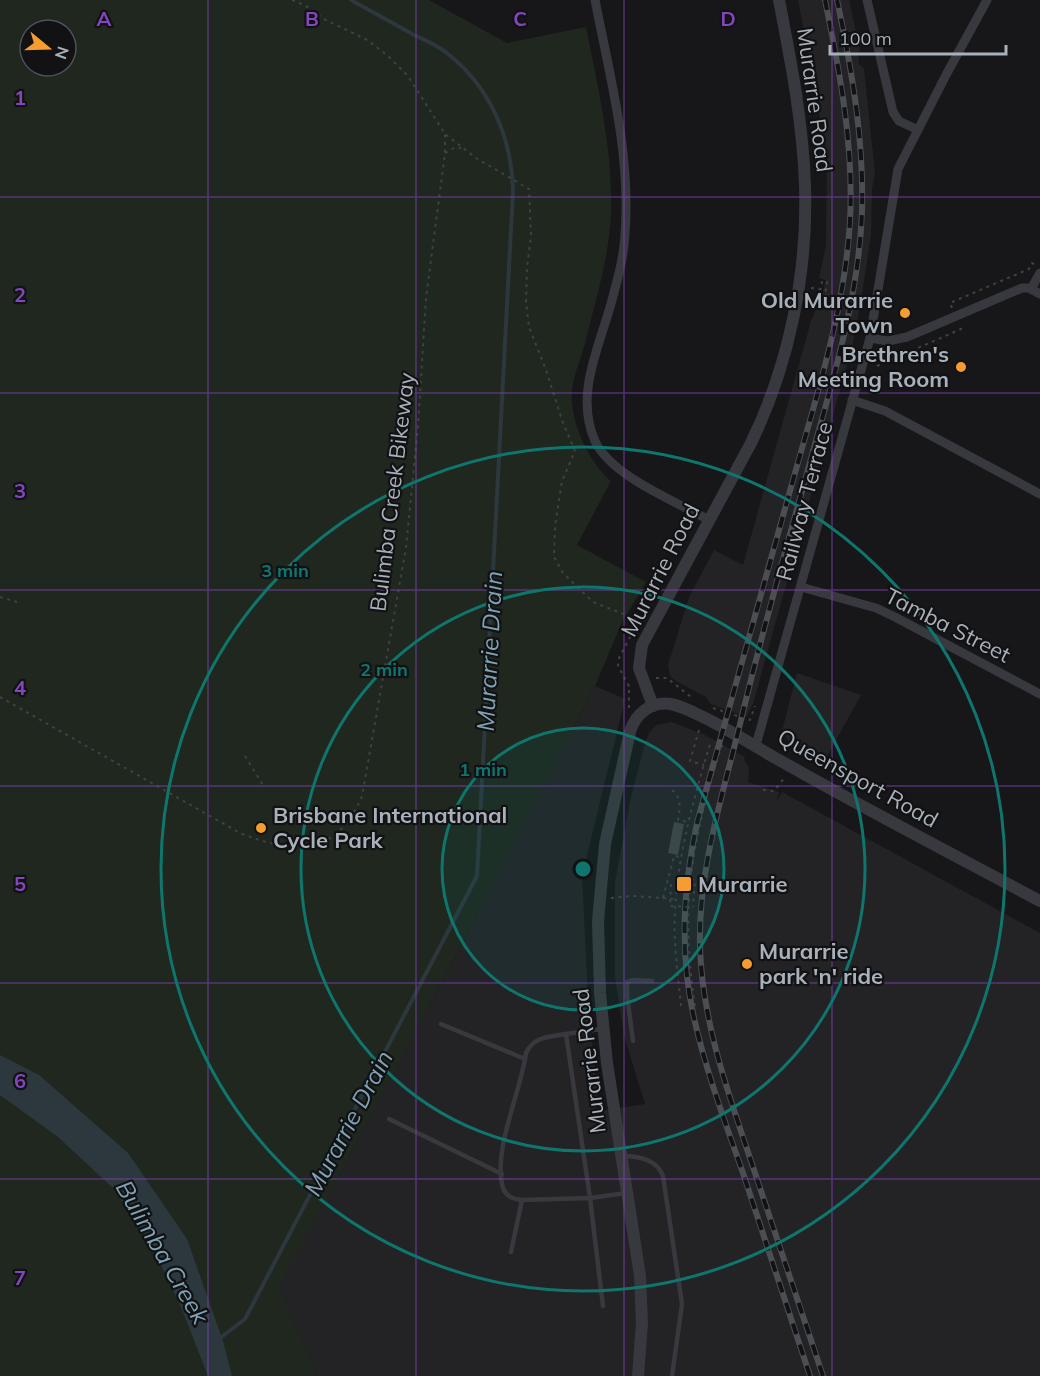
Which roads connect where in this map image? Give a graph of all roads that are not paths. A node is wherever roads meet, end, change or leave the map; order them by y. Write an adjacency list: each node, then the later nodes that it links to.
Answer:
1 (595, 0): 11 (street)
2 (779, 0): 11 (street, Murarrie Road)
3 (867, 0): 5 (street)
4 (987, 0): 5 (street, Railway Terrace)
5 (918, 130): 8 (street, Railway Terrace)
6 (1038, 269): 7 (street)
7 (1036, 291): 8 (street)
8 (870, 338): 9 (street, Railway Terrace)
9 (852, 400): 10 (street); 12 (street, Railway Terrace)
10 (1040, 494)
11 (709, 520): 14 (street, Murarrie Road)
12 (801, 586): 13 (street, Tamba Street); 15 (street, Railway Terrace)
13 (1040, 694)
14 (653, 706): 15 (street, Queensport Road); 19 (street, Murarrie Road)
15 (756, 745): 16 (street, Queensport Road)
16 (1040, 901)
17 (652, 981): 21 (lane)
18 (441, 1024): 22 (lane)
19 (604, 1028): 20 (lane); 24 (street, Murarrie Road)
20 (566, 1034): 22 (lane); 27 (lane)
21 (633, 1041)
22 (525, 1059): 25 (lane)
23 (389, 1119): 25 (lane)
24 (622, 1156): 26 (street, Murarrie Road); 32 (lane)
25 (502, 1174): 28 (lane)
26 (627, 1192): 27 (lane); 31 (street, Murarrie Road)
27 (590, 1198): 28 (lane); 30 (lane)
28 (522, 1200): 29 (lane)
29 (511, 1252)
30 (603, 1306)
31 (638, 1376)
32 (672, 1376)

